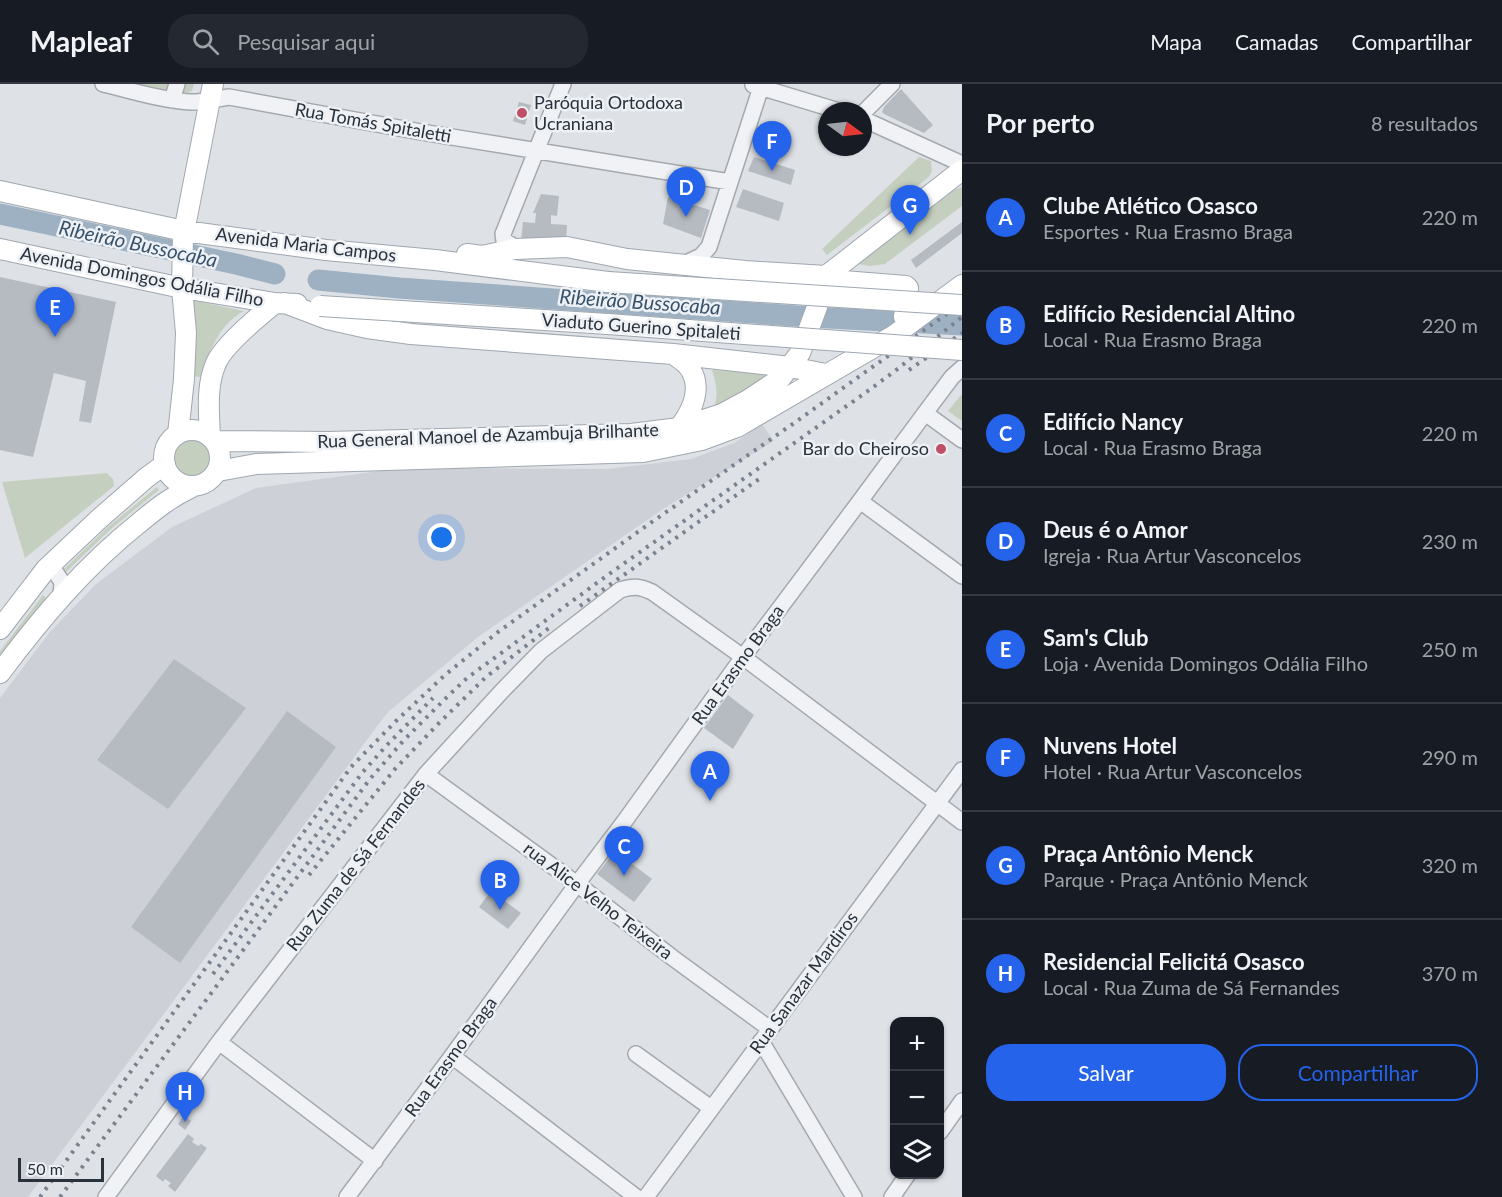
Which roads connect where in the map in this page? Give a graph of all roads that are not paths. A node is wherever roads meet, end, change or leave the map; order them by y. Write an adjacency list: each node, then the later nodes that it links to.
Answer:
1 (103, 84): 7 (street, Rua Tomás Spitaletti)
2 (177, 84): 7 (street)
3 (562, 84): 11 (street)
4 (892, 84): 9 (street)
5 (758, 85): 8 (street); 14 (street)
6 (211, 92): 7 (street, Rua Tomás Spitaletti); 11 (street, Rua Tomás Spitaletti); 16 (main road)
7 (172, 99)
8 (818, 104)
9 (872, 104)
10 (872, 123): 12 (street)
11 (536, 150): 14 (street, Rua Tomás Spitaletti); 20 (street)
12 (962, 164)
13 (962, 170): 24 (main road)
14 (730, 182): 18 (street)
15 (0, 191): 16 (main road, Avenida Maria Campos)
16 (183, 234): 21 (main road, Avenida Maria Campos); 26 (main road)
17 (544, 247): 20 (main road, Avenida Maria Campos); 22 (main road, Avenida Maria Campos); 25 (main road)
18 (709, 248): 22 (street); 23 (street)
19 (0, 249): 26 (main road, Avenida Domingos Odália Filho)
20 (515, 249): 21 (main road, Avenida Maria Campos)
21 (435, 260): 25 (main road, Avenida Maria Campos)
22 (682, 265): 23 (main road, Avenida Maria Campos)
23 (727, 269): 24 (main road, Avenida Maria Campos)
24 (826, 276): 31 (main road, Rua General Manoel de Azambuja Brilhante); 32 (main road, Avenida Maria Campos)
25 (603, 281): 29 (main road, Avenida Maria Campos, bridge)
26 (182, 284): 28 (main road, Avenida Domingos Odália Filho); 40 (main road)
27 (962, 285): 32 (main road, Rua General Manoel de Azambuja Brilhante)
28 (280, 303): 30 (main road, Avenida Domingos Odália Filho); 34 (main road); 41 (main road)
29 (962, 305)
30 (320, 306): 33 (main road, Viaduto Guerino Spitaleti, bridge)
31 (812, 320): 35 (main road, Rua General Manoel de Azambuja Brilhante); 36 (main road)
32 (906, 324): 36 (main road, Rua General Manoel de Azambuja Brilhante)
33 (962, 350)
34 (673, 354): 35 (main road); 39 (main road)
35 (790, 367): 36 (main road); 39 (main road, Rua General Manoel de Azambuja Brilhante)
36 (827, 374): 44 (main road, Rua General Manoel de Azambuja Brilhante)
37 (959, 374): 38 (street, Rua Erasmo Braga)
38 (925, 413): 42 (street); 46 (street, Rua Erasmo Braga)
39 (680, 429): 41 (main road, Rua General Manoel de Azambuja Brilhante)
40 (178, 434): 41 (main road); 43 (main road)
41 (212, 439): 44 (main road)
42 (962, 440)
43 (165, 464): 45 (main road); 47 (main road)
44 (218, 471): 45 (main road)
45 (192, 487): 49 (main road)
46 (861, 501): 48 (street); 51 (street, Rua Erasmo Braga)
47 (46, 569): 49 (street); 50 (main road)
48 (962, 576)
49 (61, 596): 52 (main road)
50 (0, 629)
51 (743, 657): 54 (street, Rua Zuma de Sá Fernandes); 55 (street); 57 (street, Rua Erasmo Braga)
52 (0, 672)
53 (962, 770): 55 (street, Rua Sanazar Mardiros)
54 (426, 774): 57 (street, rua Alice Velho Teixeira); 59 (street, Rua Zuma de Sá Fernandes)
55 (937, 804): 56 (street); 58 (street, Rua Sanazar Mardiros)
56 (962, 822)
57 (577, 884): 58 (street, rua Alice Velho Teixeira); 61 (street, Rua Erasmo Braga)
58 (765, 1035): 63 (street, Rua Sanazar Mardiros); 71 (street)
59 (219, 1042): 65 (street); 67 (street, Rua Zuma de Sá Fernandes)
60 (636, 1054): 63 (street)
61 (452, 1056): 65 (street, Rua Erasmo Braga); 69 (street)
62 (962, 1101): 64 (street)
63 (711, 1108): 70 (street, Rua Sanazar Mardiros)
64 (944, 1125)
65 (375, 1161): 68 (street, Rua Erasmo Braga)
66 (905, 1179): 72 (street)
67 (106, 1197)
68 (347, 1197)
69 (636, 1197)
70 (646, 1197)
71 (854, 1197)
72 (892, 1197)

